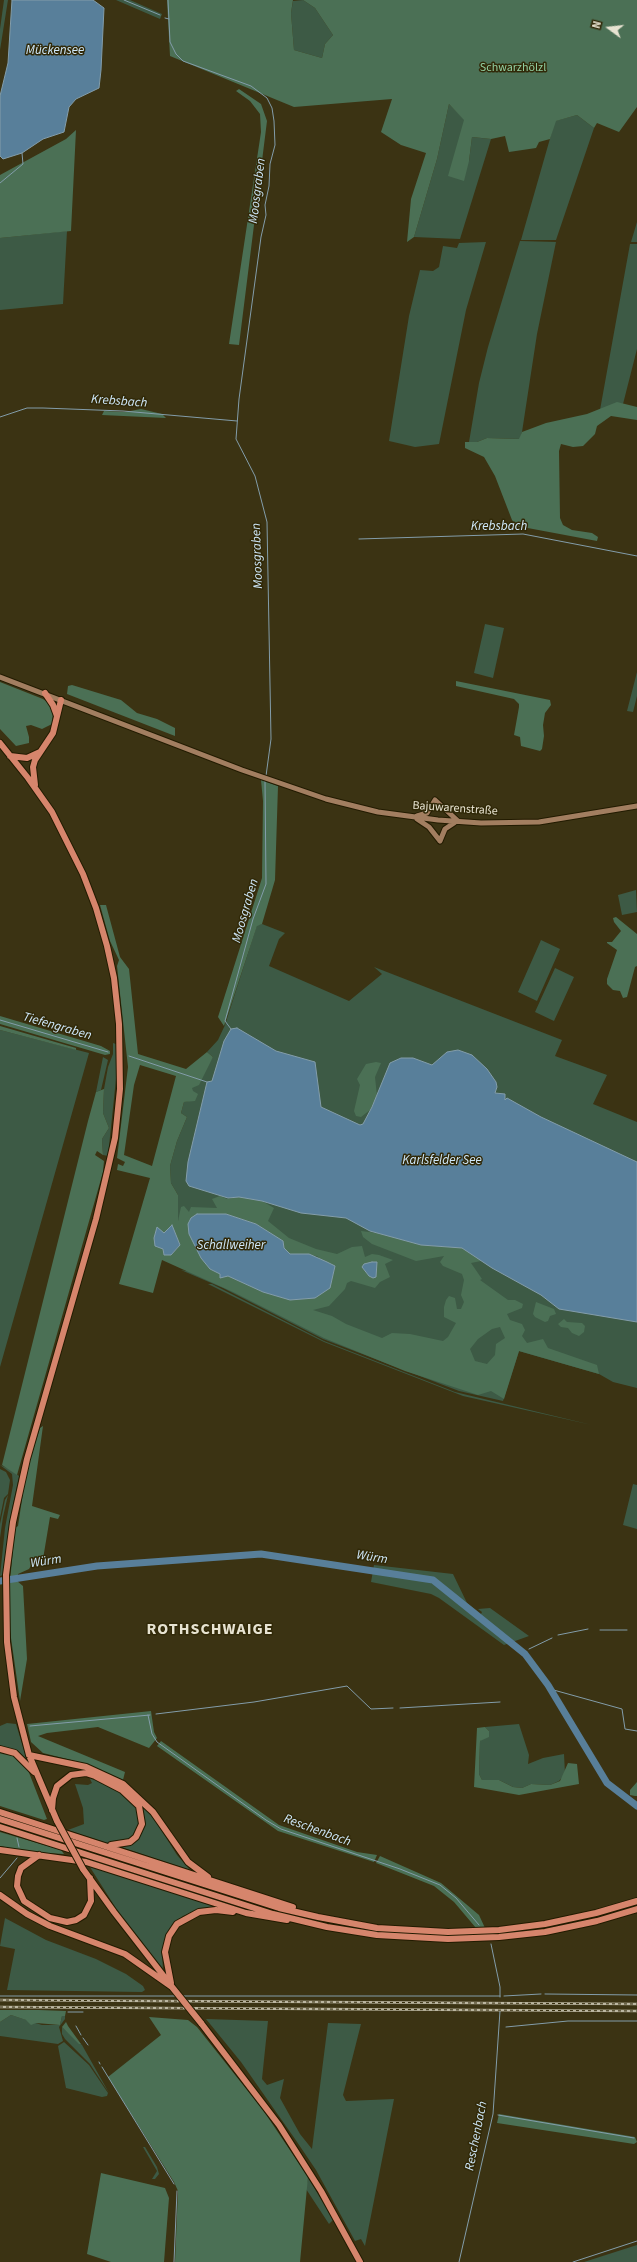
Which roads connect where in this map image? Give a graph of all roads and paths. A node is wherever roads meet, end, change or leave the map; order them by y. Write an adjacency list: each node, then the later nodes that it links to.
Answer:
1 (0, 677): 2 (main road, Bajuwarenstraße)
2 (45, 693): 3 (main road, Bajuwarenstraße); 4 (highway)
3 (61, 700): 4 (highway); 10 (main road, Bajuwarenstraße)
4 (57, 717): 6 (highway)
5 (0, 743): 7 (highway)
6 (40, 752): 7 (highway); 8 (highway)
7 (10, 756): 8 (highway)
8 (36, 788): 13 (highway)
9 (637, 806): 11 (main road, Bajuwarenstraße)
10 (410, 816): 11 (main road, Bajuwarenstraße); 11 (main road); 11 (main road)
11 (459, 821)
12 (0, 1749): 14 (highway)
13 (29, 1755): 14 (highway); 23 (highway)
14 (36, 1773): 16 (highway)
15 (1, 1811): 19 (highway)
16 (52, 1812): 19 (highway); 22 (highway, bridge)
17 (0, 1819): 30 (highway)
18 (0, 1827): 31 (highway)
19 (102, 1844): 23 (highway)
20 (0, 1850): 21 (highway)
21 (39, 1855): 22 (highway); 29 (highway)
22 (90, 1878): 32 (highway)
23 (220, 1883): 30 (highway)
24 (0, 1891): 27 (highway)
25 (0, 1895): 27 (highway)
26 (637, 1901): 30 (highway)
27 (12, 1904): 32 (highway)
28 (637, 1909): 31 (highway)
29 (246, 1913): 31 (highway); 32 (highway)
30 (304, 1914)
31 (303, 1922)
32 (172, 1986): 33 (highway, bridge)
33 (360, 2262)

